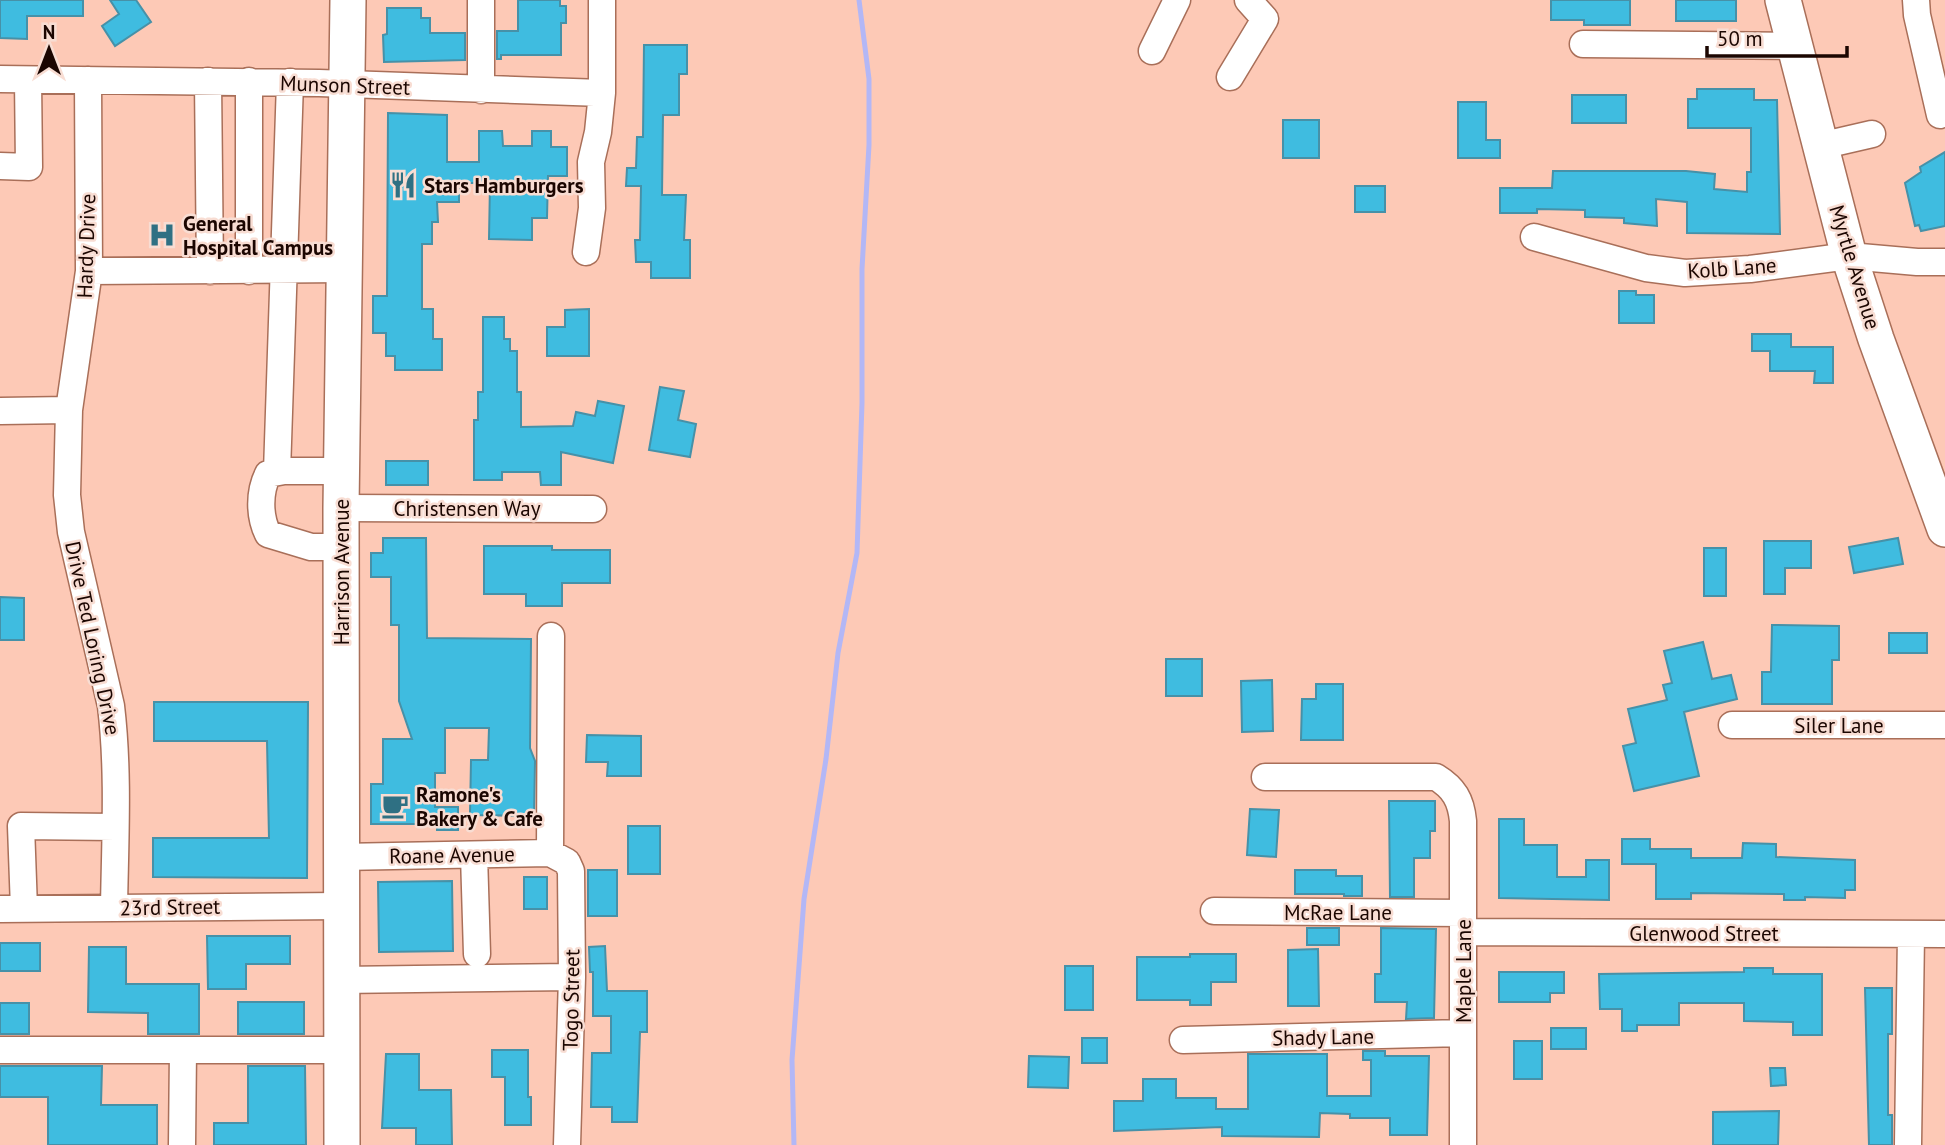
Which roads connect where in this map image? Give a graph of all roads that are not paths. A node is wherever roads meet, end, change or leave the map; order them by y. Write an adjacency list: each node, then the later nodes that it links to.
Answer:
1 (348, 0): 18 (main road, Harrison Avenue)
2 (481, 0): 19 (street)
3 (602, 0): 20 (street)
4 (1177, 0): 10 (street)
5 (1248, 0): 11 (street)
6 (1783, 0): 9 (main road, Myrtle Avenue)
7 (1916, 0): 21 (street)
8 (1583, 44): 9 (street)
9 (1794, 46): 23 (main road, Myrtle Avenue)
10 (1152, 51)
11 (1230, 77)
12 (0, 79): 13 (street, Munson Street)
13 (28, 79): 14 (street, Munson Street); 24 (street)
14 (88, 80): 15 (street, Munson Street); 31 (street, Hardy Drive)
15 (208, 81): 16 (street, Munson Street); 32 (street)
16 (249, 81): 17 (street, Munson Street); 33 (street)
17 (290, 82): 18 (street, Munson Street); 30 (street)
18 (347, 84): 19 (street, Munson Street); 29 (main road, Harrison Avenue)
19 (481, 90): 20 (street, Munson Street)
20 (602, 93): 26 (street)
21 (1940, 115)
22 (1872, 134): 23 (street)
23 (1820, 146): 27 (main road, Myrtle Avenue)
24 (0, 166)
25 (1534, 237): 27 (street, Kolb Lane)
26 (586, 252)
27 (1849, 256): 28 (street, Kolb Lane); 40 (main road, Myrtle Avenue)
28 (1945, 262)
29 (344, 269): 30 (street); 36 (main road, Harrison Avenue)
30 (285, 270): 33 (street); 37 (street)
31 (89, 271): 32 (street); 34 (street, Hardy Drive)
32 (210, 271): 33 (street)
33 (249, 271)
34 (69, 410): 35 (street); 46 (street, Drive Ted Loring Drive)
35 (0, 411)
36 (341, 471): 37 (street); 38 (main road, Harrison Avenue)
37 (278, 472): 41 (street)
38 (341, 508): 39 (street, Christensen Way); 41 (main road, Harrison Avenue)
39 (593, 509)
40 (1945, 529)
41 (341, 548): 49 (main road, Harrison Avenue)
42 (551, 636): 48 (street, Togo Street)
43 (1732, 725): 44 (street, Siler Lane)
44 (1945, 725)
45 (1265, 777): 54 (street, Maple Lane)
46 (116, 827): 51 (street, Drive Ted Loring Drive); 52 (street)
47 (474, 855): 48 (street, Roane Avenue); 49 (street, Roane Avenue); 57 (street)
48 (556, 856): 58 (street, Togo Street)
49 (341, 857): 50 (main road, Harrison Avenue)
50 (341, 906): 51 (street, 23rd Street); 59 (main road, Harrison Avenue)
51 (114, 908): 52 (street, 23rd Street)
52 (12, 909)
53 (1213, 911): 54 (street, McRae Lane)
54 (1463, 922): 55 (street, Glenwood Street); 60 (street, Maple Lane)
55 (1910, 934): 56 (street, Glenwood Street); 69 (street)
56 (1945, 934)
57 (477, 954)
58 (572, 977): 59 (street); 67 (street, Togo Street)
59 (341, 980): 64 (main road, Harrison Avenue)
60 (1463, 1033): 61 (street, Shady Lane); 68 (street, Maple Lane)
61 (1183, 1040)
62 (0, 1050): 63 (street)
63 (183, 1050): 64 (street); 65 (street)
64 (342, 1050): 66 (main road, Harrison Avenue)
65 (183, 1145)
66 (342, 1145)
67 (567, 1145)
68 (1463, 1145)
69 (1908, 1145)

